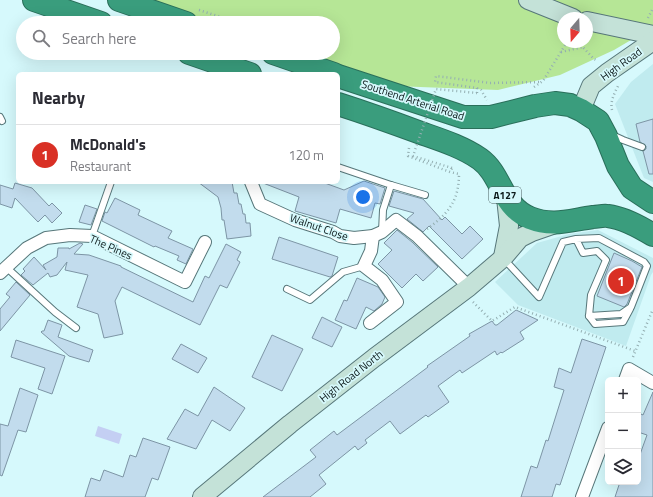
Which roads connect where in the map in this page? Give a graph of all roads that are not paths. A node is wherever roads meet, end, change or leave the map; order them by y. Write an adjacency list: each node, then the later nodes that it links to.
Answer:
1 (34, 0): 5 (highway)
2 (119, 0): 6 (highway)
3 (528, 0): 4 (street)
4 (558, 12)
5 (81, 16)
6 (192, 16)
7 (593, 22): 8 (street)
8 (653, 35)
9 (653, 41): 16 (street, High Road)
10 (209, 60): 12 (highway)
11 (293, 60): 13 (highway)
12 (244, 72)
13 (328, 72)
14 (340, 77): 16 (highway, Southend Arterial Road)
15 (340, 105): 24 (highway, A127)
16 (581, 110): 17 (highway, Southend Arterial Road)
17 (602, 129): 18 (lane); 25 (highway, Southend Arterial Road)
18 (642, 147)
19 (340, 168): 22 (lane)
20 (110, 184): 29 (lane)
21 (251, 184): 27 (street, Walnut Close)
22 (391, 185): 23 (lane); 27 (lane)
23 (425, 195)
24 (506, 198): 26 (highway, A127); 32 (street)
25 (653, 202)
26 (558, 223): 28 (highway, A127); 32 (street, High Road North)
27 (378, 234): 33 (street); 36 (street)
28 (653, 235)
29 (92, 236): 31 (street, The Pines); 34 (street, The Pines)
30 (576, 239): 30 (lane); 32 (lane)
31 (205, 242)
32 (503, 258): 36 (street, High Road North)
33 (364, 266): 35 (lane); 37 (street)
34 (3, 270): 38 (lane)
35 (287, 290)
36 (466, 290): 42 (street, High Road North)
37 (370, 323)
38 (76, 328)
39 (627, 375): 40 (street)
40 (653, 383)
41 (605, 436): 43 (street)
42 (202, 497)
43 (582, 497)

